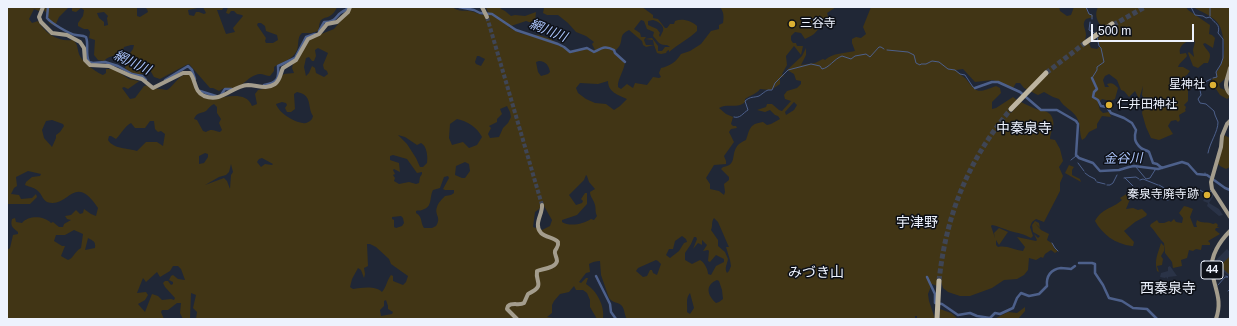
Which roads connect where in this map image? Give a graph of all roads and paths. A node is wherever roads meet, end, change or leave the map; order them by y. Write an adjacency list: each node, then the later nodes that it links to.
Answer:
1 (43, 7): 2 (main road)
2 (350, 7)
3 (483, 9): 4 (main road)
4 (487, 16)
5 (1113, 25): 6 (highway)
6 (1087, 42)
7 (1230, 68): 9 (main road)
8 (1047, 74): 10 (highway)
9 (1230, 94)
10 (1011, 110)
11 (1230, 121): 13 (main road)
12 (542, 205): 17 (main road)
13 (1230, 217)
14 (1230, 231): 16 (main road, 44)
15 (940, 281): 18 (highway)
16 (1217, 316)
17 (517, 319)
18 (938, 319)

